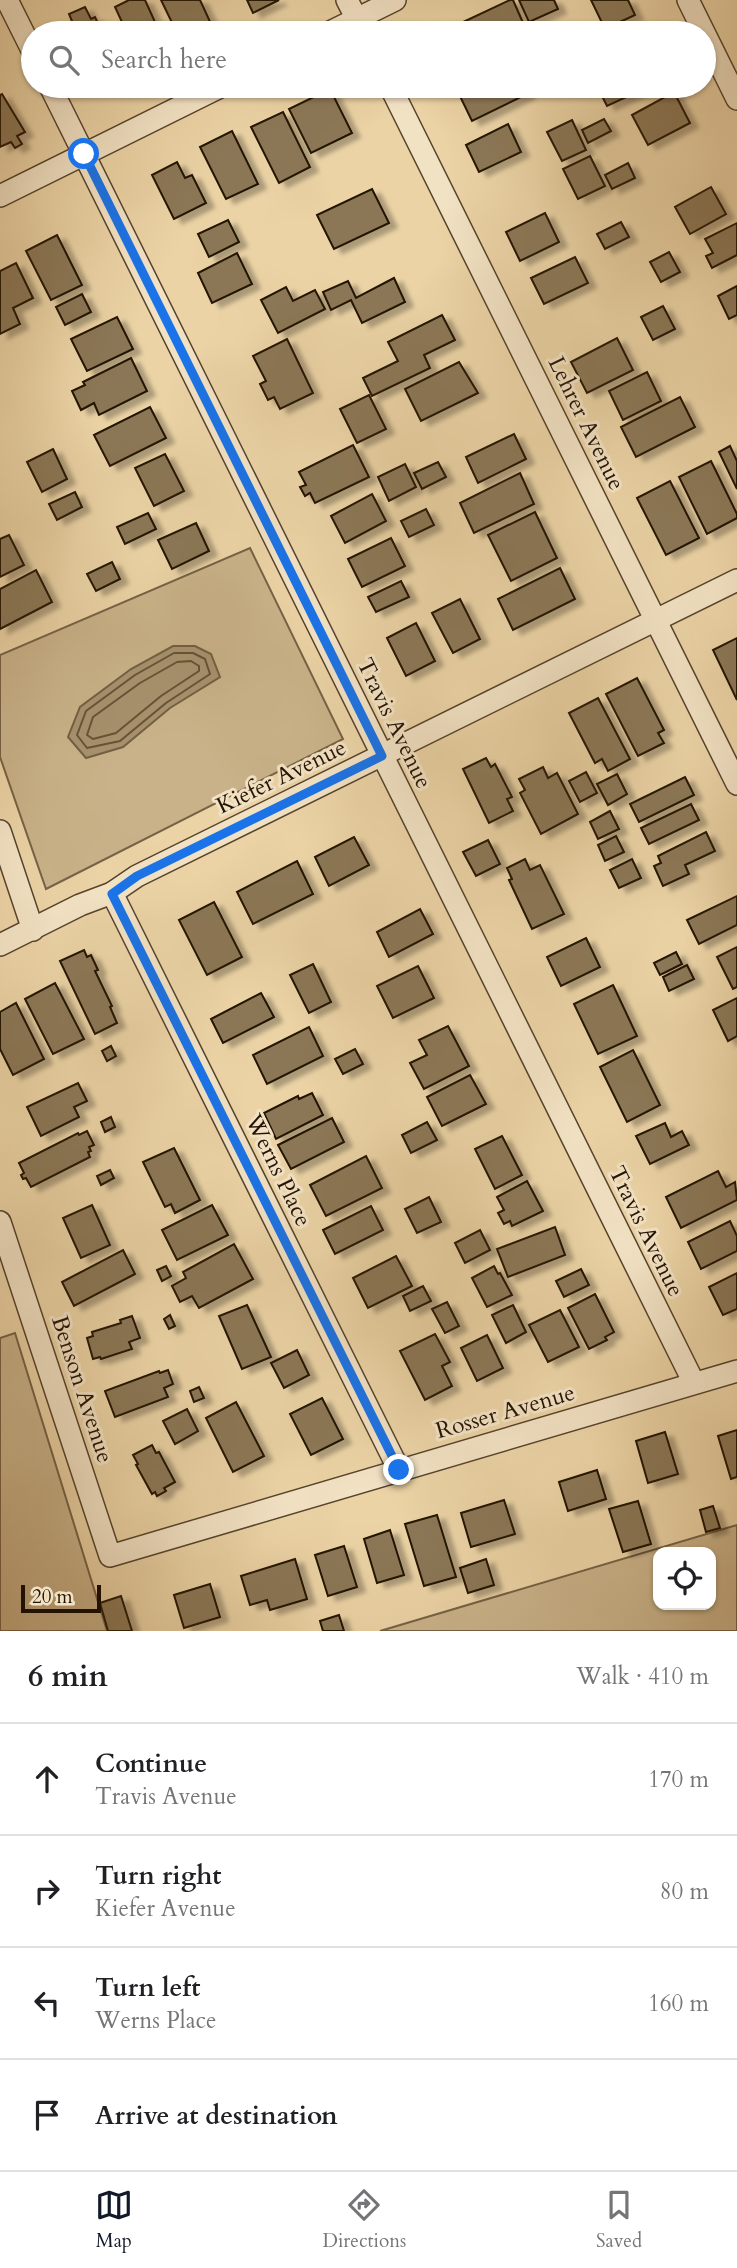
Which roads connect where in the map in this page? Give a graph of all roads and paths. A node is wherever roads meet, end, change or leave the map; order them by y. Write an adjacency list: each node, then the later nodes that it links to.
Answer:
1 (8, 0): 6 (street)
2 (395, 0): 4 (street)
3 (688, 0): 5 (street)
4 (356, 17)
5 (698, 21)
6 (21, 27)
7 (716, 57): 11 (street)
8 (56, 98): 12 (street, Travis Avenue)
9 (198, 98): 12 (street)
10 (396, 98): 15 (street, Lehrer Avenue)
11 (737, 99)
12 (84, 154): 13 (street); 16 (street, Travis Avenue)
13 (0, 196)
14 (737, 580): 15 (street, Kiefer Avenue)
15 (656, 621): 16 (street, Kiefer Avenue); 17 (street, Lehrer Avenue)
16 (382, 756): 19 (street, Kiefer Avenue); 25 (street, Travis Avenue)
17 (737, 784)
18 (0, 831): 20 (street)
19 (112, 894): 20 (street, Kiefer Avenue); 26 (street, Werns Place)
20 (33, 930): 21 (street, Kiefer Avenue)
21 (0, 945)
22 (0, 1222): 23 (street, Benson Avenue)
23 (4, 1246): 27 (street, Benson Avenue)
24 (737, 1371): 25 (street, Rosser Avenue)
25 (694, 1384): 26 (street, Rosser Avenue)
26 (399, 1470): 27 (street, Rosser Avenue)
27 (127, 1551)

